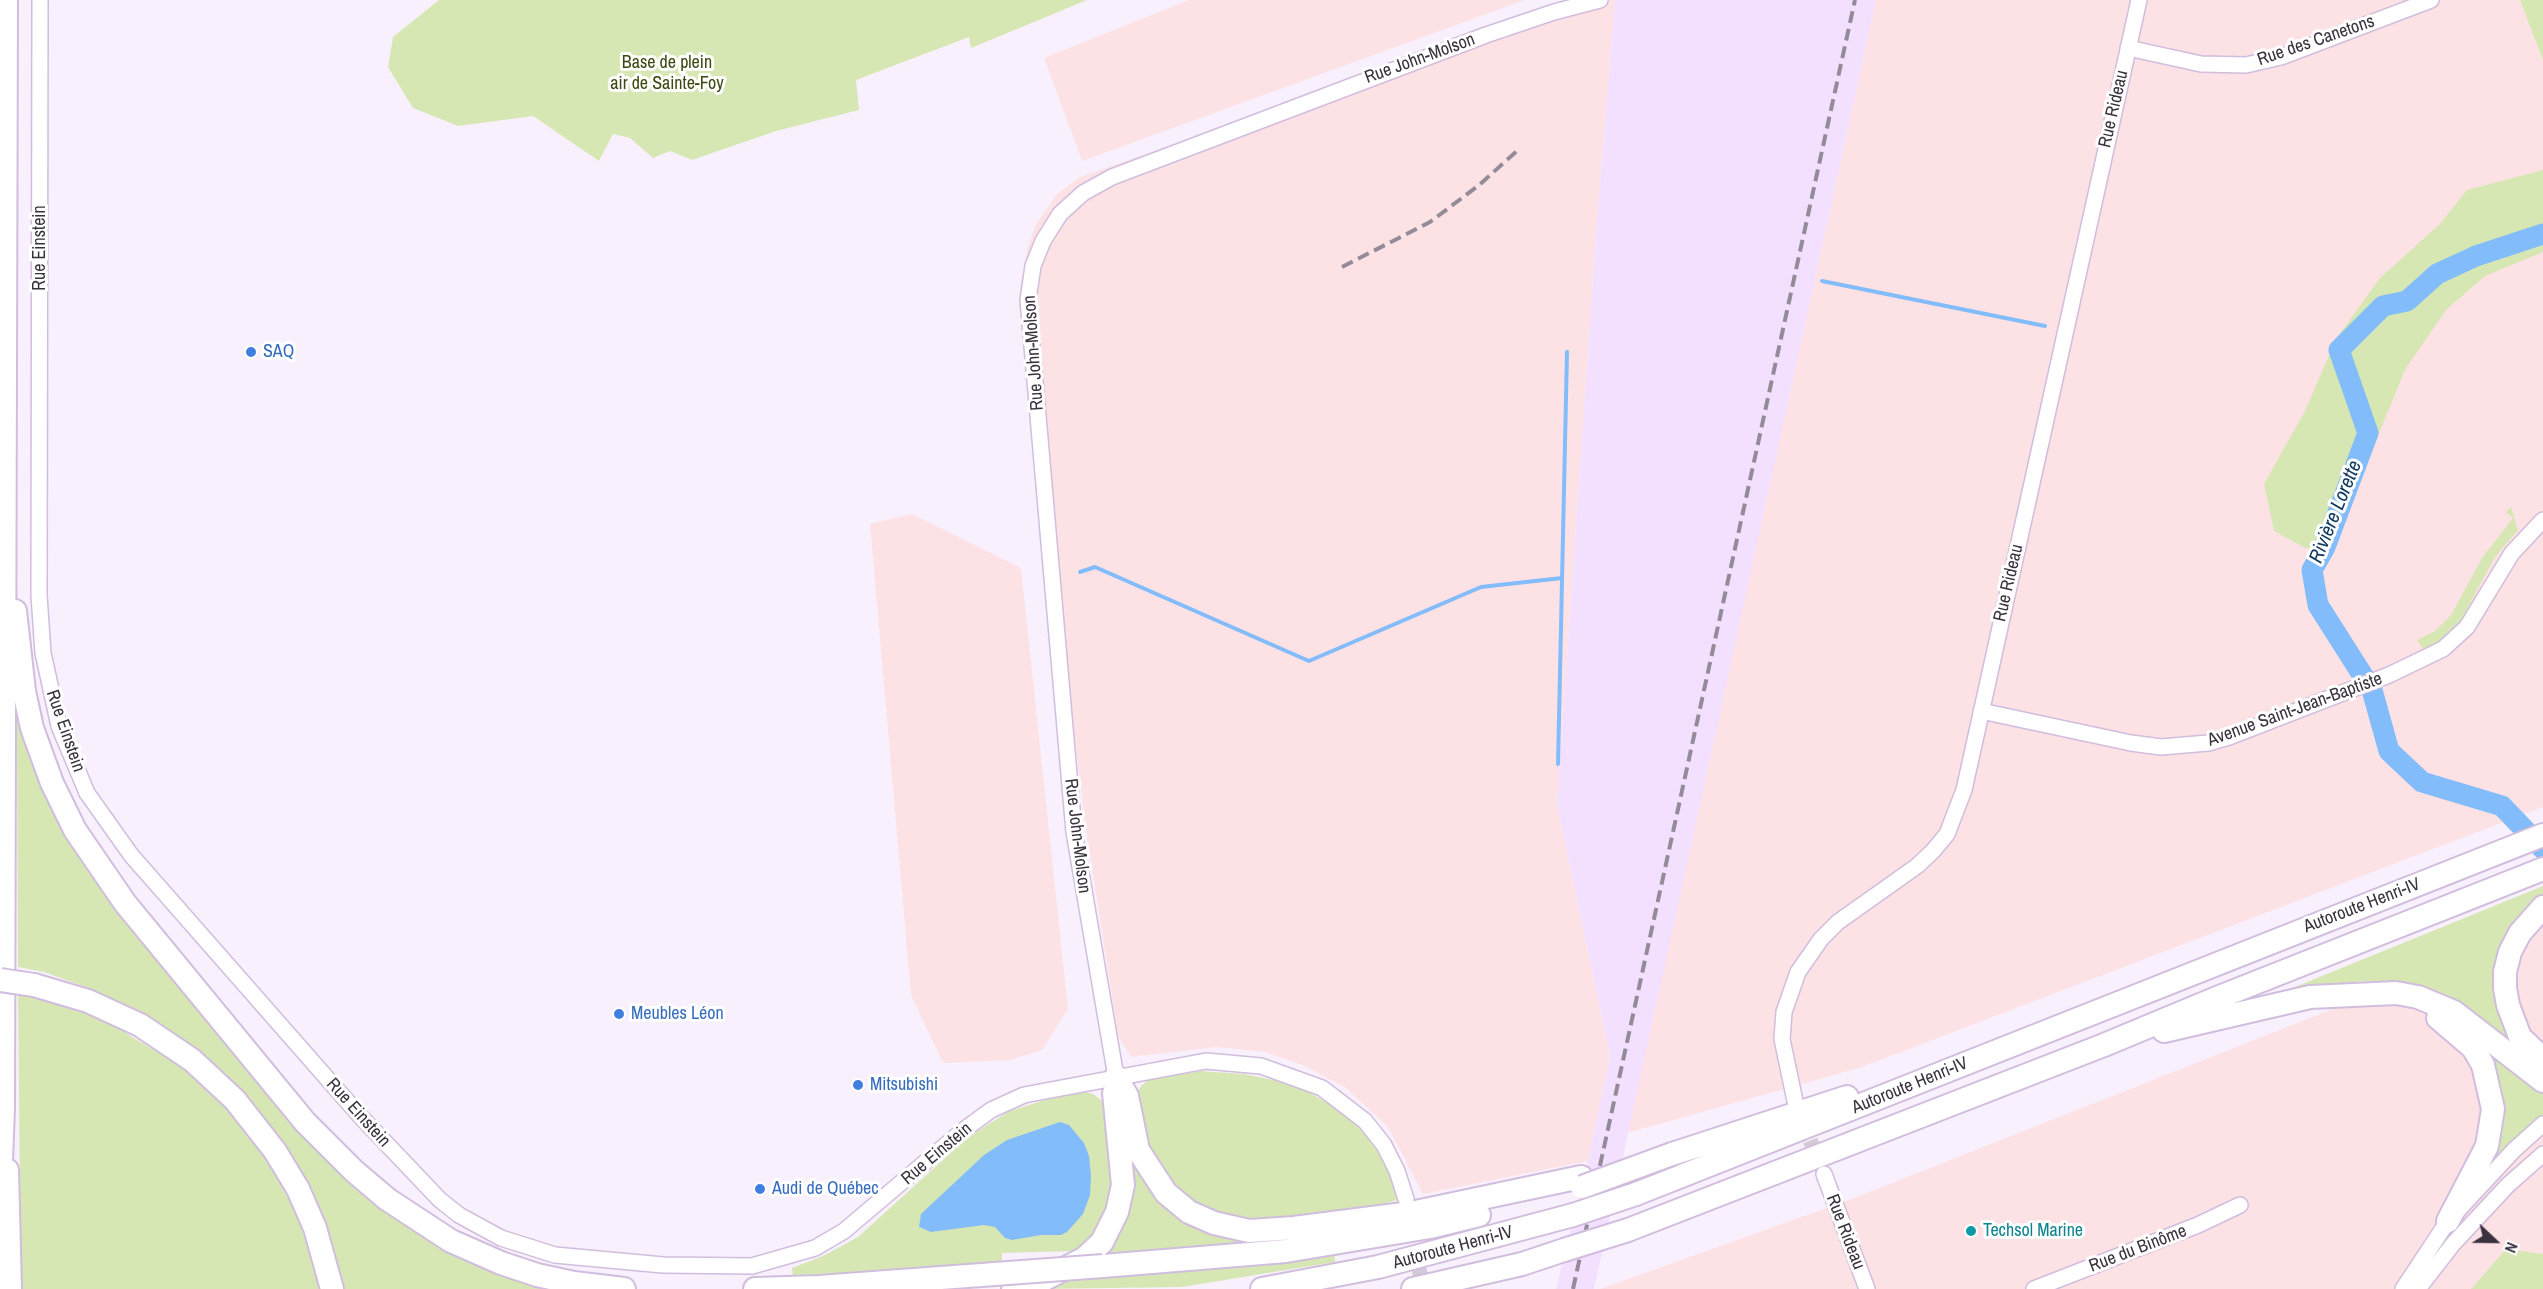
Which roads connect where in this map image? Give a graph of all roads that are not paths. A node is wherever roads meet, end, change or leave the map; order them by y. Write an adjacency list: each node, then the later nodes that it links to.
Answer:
1 (6, 0): 7 (highway)
2 (40, 0): 20 (street, Rue Einstein)
3 (1600, 0): 20 (street, Rue John-Molson)
4 (2139, 0): 6 (street, Rue Rideau)
5 (2431, 0): 6 (street, Rue des Canetons)
6 (2128, 48): 9 (street, Rue Rideau)
7 (3, 502): 23 (highway); 35 (highway)
8 (2543, 520): 9 (street, Avenue Saint-Jean-Baptiste)
9 (1981, 711): 22 (street, Rue Rideau)
10 (2543, 835): 18 (highway, Autoroute Henri-IV)
11 (2541, 870): 16 (highway, Autoroute Henri-IV)
12 (2543, 907): 15 (highway)
13 (0, 980): 33 (highway, bridge)
14 (2360, 993): 16 (highway); 21 (highway); 31 (highway)
15 (2514, 1022): 17 (highway); 19 (highway)
16 (2104, 1045): 32 (highway, Autoroute Henri-IV, bridge)
17 (2543, 1047)
18 (1991, 1052): 27 (highway, bridge); 38 (highway, Autoroute Henri-IV, bridge)
19 (2543, 1059)
20 (1116, 1077): 27 (highway); 29 (street, Rue Einstein); 37 (highway)
21 (2543, 1081)
22 (1795, 1101)
23 (3, 1108): 28 (highway); 34 (highway)
24 (2543, 1124): 31 (street)
25 (2543, 1154): 44 (street)
26 (1824, 1174): 41 (street, Rue Rideau)
27 (1581, 1182): 36 (highway, bridge)
28 (0, 1188)
29 (1406, 1199)
30 (2240, 1205): 42 (street, Rue du Binôme)
31 (2448, 1221): 43 (street)
32 (1522, 1264): 39 (highway, Autoroute Henri-IV); 40 (highway)
33 (330, 1279)
34 (10, 1289)
35 (624, 1289)
36 (755, 1289)
37 (1013, 1289)
38 (1263, 1289)
39 (1413, 1289)
40 (1463, 1289)
41 (1867, 1289)
42 (2034, 1289)
43 (2403, 1289)
44 (2418, 1289)

